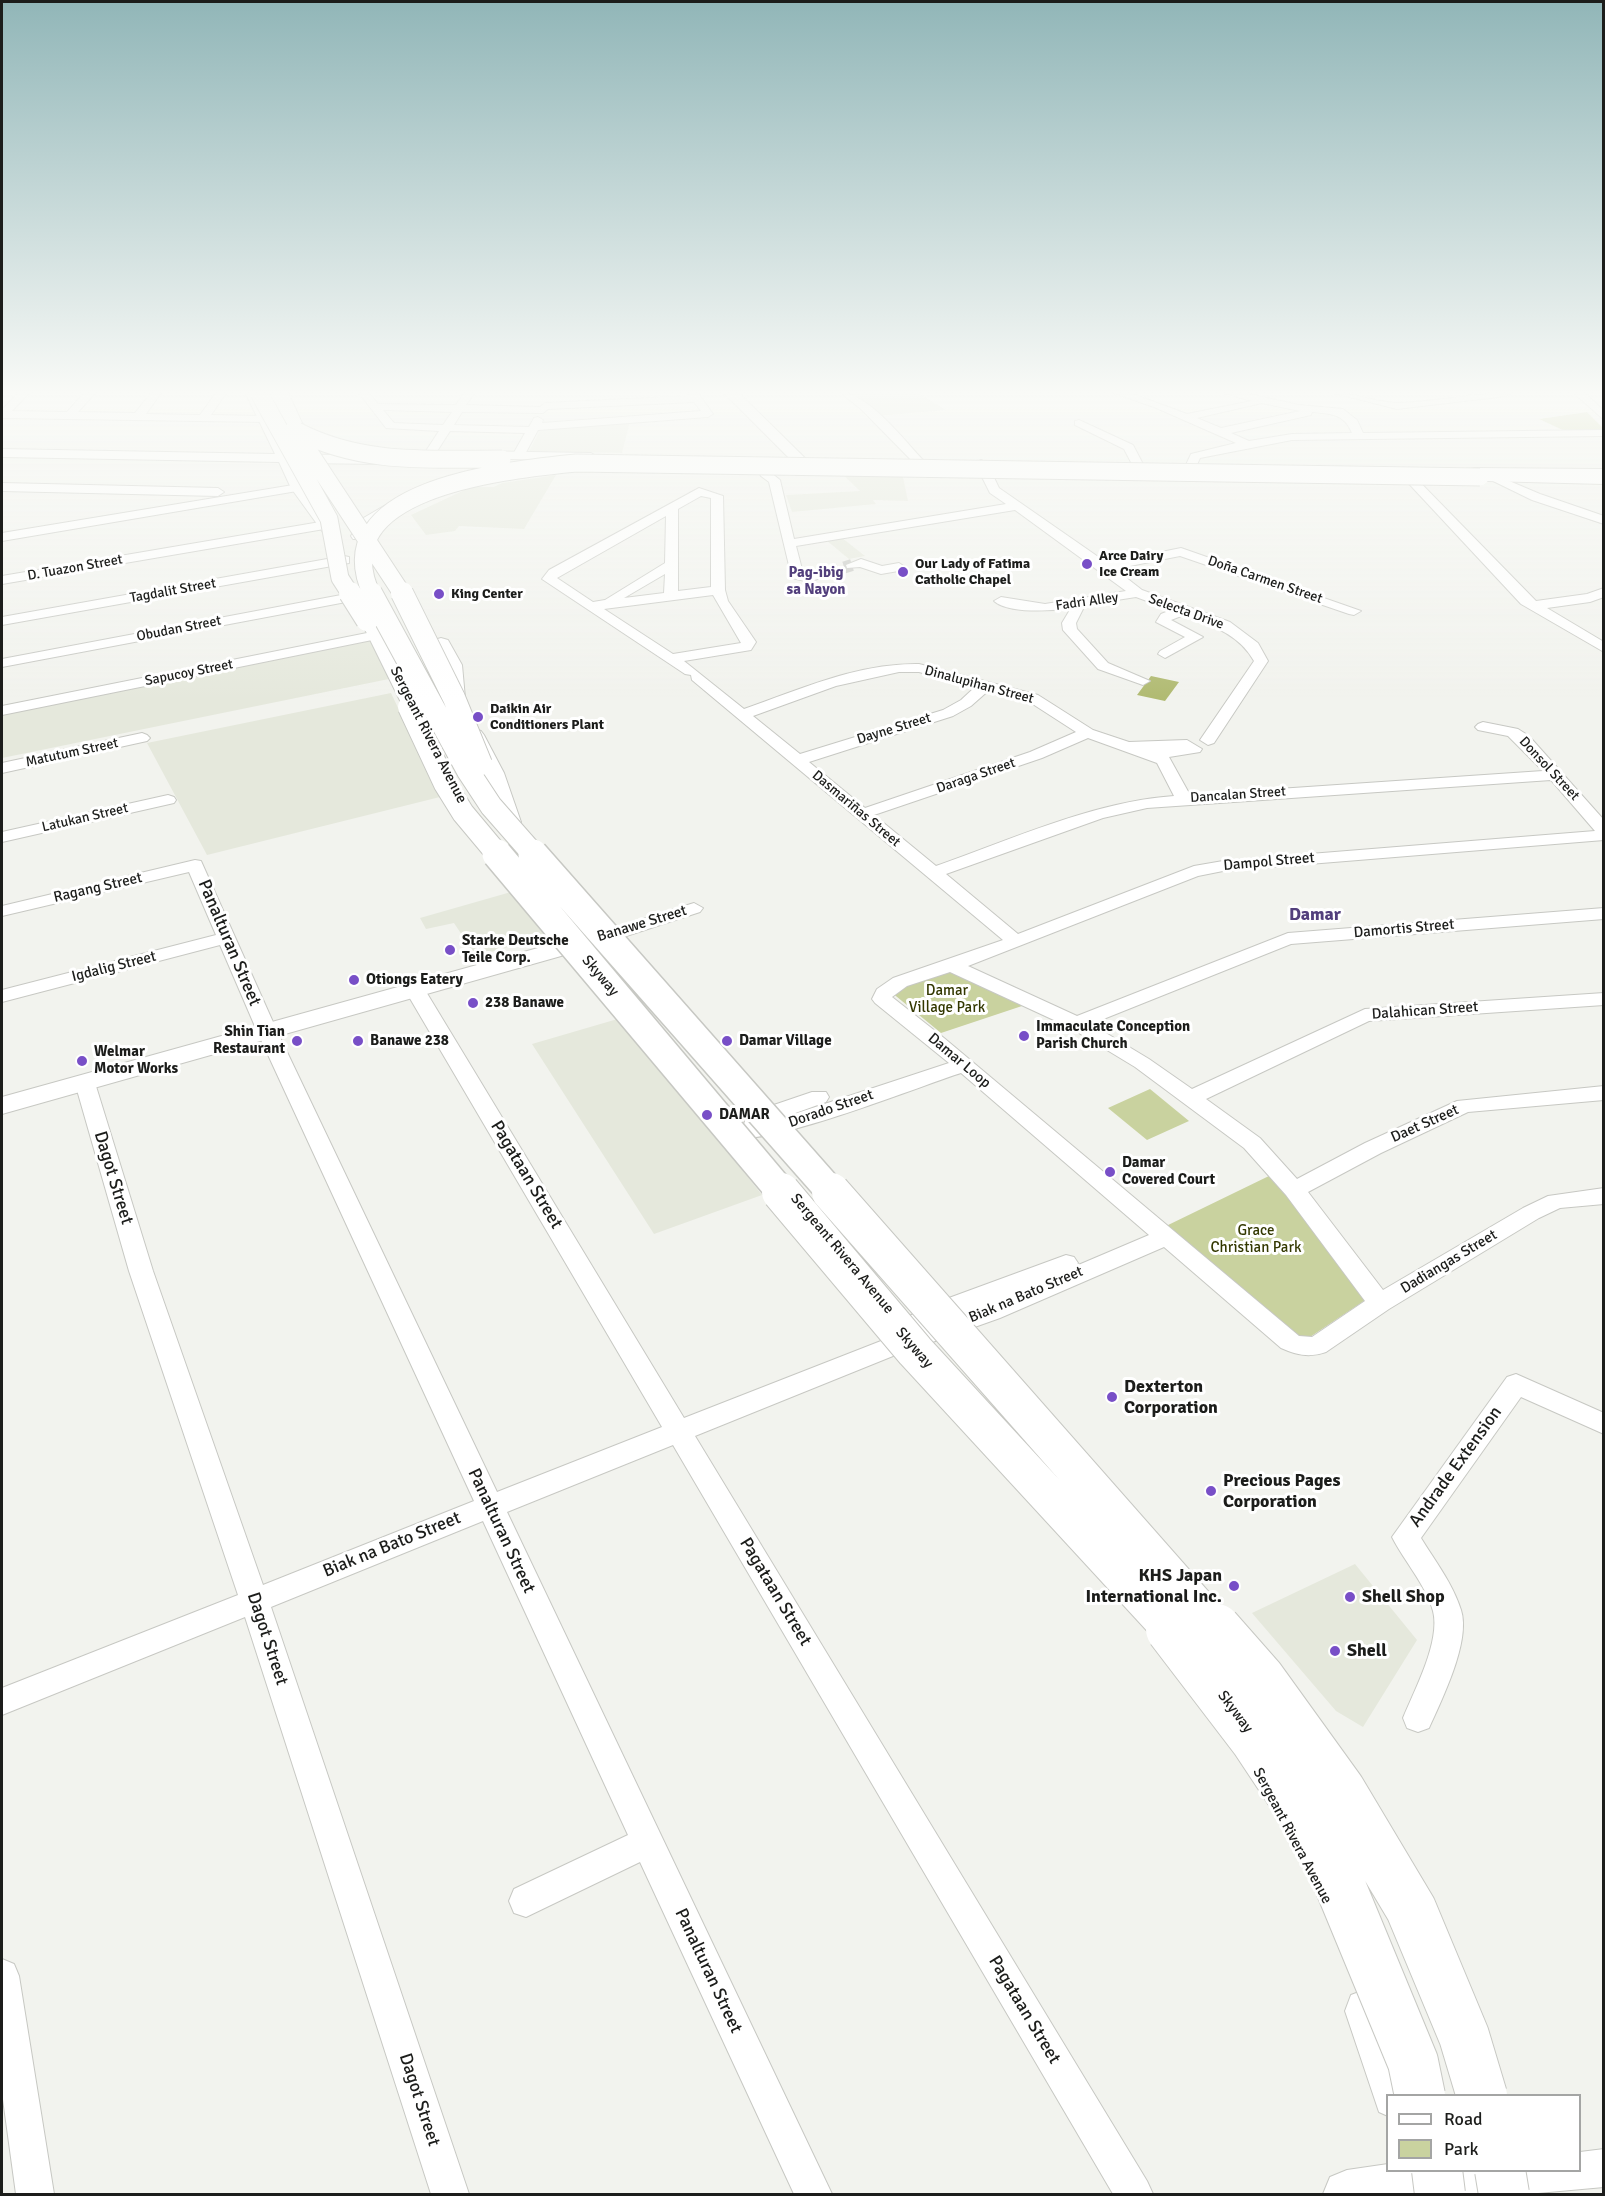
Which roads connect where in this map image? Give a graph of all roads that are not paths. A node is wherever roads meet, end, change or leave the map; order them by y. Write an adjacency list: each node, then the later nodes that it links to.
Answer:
1 (258, 495): 20 (street)
2 (304, 495): 19 (main road, Sergeant Rivera Avenue)
3 (316, 495): 44 (highway, Skyway, bridge)
4 (333, 495): 21 (main road, Sergeant Rivera Avenue)
5 (338, 495): 54 (highway, Skyway, bridge)
6 (408, 495): 44 (highway, Skyway, bridge)
7 (411, 495): 21 (main road)
8 (423, 495): 69 (highway, Skyway, bridge)
9 (682, 495): 16 (street)
10 (716, 495): 31 (street)
11 (778, 495): 23 (street)
12 (1002, 495): 15 (street, Selecta Drive)
13 (1427, 495): 39 (street)
14 (1533, 495): 17 (street)
15 (1016, 506): 23 (street); 28 (street, Selecta Drive)
16 (672, 508): 25 (street); 38 (street, Dasmariñas Street)
17 (1604, 520)
18 (2, 523): 20 (street)
19 (326, 525): 24 (main road, Sergeant Rivera Avenue); 30 (street, D. Tuazon Street)
20 (39, 531): 22 (street)
21 (359, 536): 44 (main road, Sergeant Rivera Avenue); 69 (main road, Sergeant Rivera Avenue)
22 (2, 537)
23 (791, 543): 29 (street)
24 (344, 560): 43 (street, Tagdalit Street); 44 (main road, Sergeant Rivera Avenue)
25 (670, 565): 34 (street); 38 (street)
26 (852, 565): 27 (street)
27 (899, 567)
28 (1106, 567): 33 (street, Selecta Drive); 42 (street, Doña Carmen Street)
29 (827, 573)
30 (2, 580)
31 (718, 590): 34 (street); 50 (street)
32 (1604, 592): 39 (street)
33 (1137, 593): 36 (street, Fadri Alley); 37 (street, Selecta Drive)
34 (671, 595): 38 (street)
35 (1001, 601): 36 (street, Fadri Alley)
36 (1080, 603): 52 (street)
37 (1165, 603): 40 (street, Selecta Drive); 41 (street)
38 (599, 605): 50 (street, Dasmariñas Street)
39 (1532, 606): 46 (street)
40 (1186, 609): 49 (street); 60 (street, Selecta Drive)
41 (1145, 610)
42 (1354, 611)
43 (2, 621)
44 (375, 622): 51 (street, Obudan Street); 55 (street, Sapucoy Street); 69 (main road, Sergeant Rivera Avenue); 81 (main road, Sergeant Rivera Avenue); 112 (highway, Skyway, bridge)
45 (1604, 632): 46 (street)
46 (1581, 635): 48 (street)
47 (441, 644): 54 (highway)
48 (1604, 648)
49 (1165, 654)
50 (672, 658): 56 (street, Dasmariñas Street)
51 (2, 663)
52 (1143, 681)
53 (985, 686): 56 (street, Dinalupihan Street); 58 (street, Dinalupihan Street); 63 (street, Dayne Street)
54 (454, 698): 69 (highway, Skyway, bridge)
55 (2, 711)
56 (744, 714): 63 (street, Dasmariñas Street)
57 (1483, 727): 65 (street, Donsol Street)
58 (1088, 733): 61 (street, Dinalupihan Street); 68 (street, Daraga Street)
59 (142, 738): 64 (street, Matutum Street)
60 (1208, 740)
61 (1120, 744): 62 (street, Dinalupihan Street); 62 (street)
62 (1148, 755): 66 (street, Dinalupihan Street)
63 (797, 760): 68 (street, Dasmariñas Street)
64 (2, 768)
65 (1555, 775): 66 (street, Dancalan Street); 70 (street, Donsol Street)
66 (1184, 799): 74 (street, Dancalan Street)
67 (168, 800): 72 (street, Latukan Street)
68 (862, 814): 74 (street, Dasmariñas Street)
69 (515, 831): 78 (main road, Sergeant Rivera Avenue); 113 (highway, Skyway, bridge)
70 (1604, 831)
71 (1604, 835): 80 (street, Dampol Street)
72 (2, 837)
73 (195, 865): 76 (street, Ragang Street); 79 (street, Panalturan Street)
74 (933, 873): 80 (street, Dasmariñas Street)
75 (694, 908): 78 (street, Banawe Street)
76 (2, 910)
77 (1604, 913): 86 (street, Damortis Street)
78 (610, 935): 81 (main road, Banawe Street); 93 (main road, Sergeant Rivera Avenue)
79 (227, 938): 84 (street, Igdalig Street); 87 (street, Panalturan Street)
80 (1014, 940): 82 (street, Dampol Street)
81 (581, 943): 83 (main road, Banawe Street); 94 (main road, Sergeant Rivera Avenue)
82 (952, 966): 86 (street); 88 (street, Damar Loop)
83 (415, 990): 87 (main road, Banawe Street); 103 (street, Pagataan Street)
84 (2, 996)
85 (1604, 999): 91 (street, Dalahican Street)
86 (1076, 1023): 91 (street)
87 (267, 1031): 89 (main road, Banawe Street); 104 (street, Panalturan Street)
88 (957, 1059): 93 (street, Dorado Street); 97 (street, Damar Loop)
89 (85, 1083): 92 (main road, Banawe Street); 105 (street, Dagot Street)
90 (1604, 1093): 95 (street, Daet Street)
91 (1193, 1097): 95 (street)
92 (2, 1106)
93 (776, 1120): 94 (street, Dorado Street); 99 (main road, Sergeant Rivera Avenue)
94 (740, 1132): 100 (main road, Sergeant Rivera Avenue)
95 (1294, 1190): 98 (street)
96 (1604, 1196): 98 (street, Dadiangas Street)
97 (1161, 1233): 99 (street, Biak na Bato Street); 101 (street, Damar Loop)
98 (1380, 1303): 101 (street, Dadiangas Street)
99 (954, 1316): 100 (street, Biak na Bato Street); 114 (main road, Sergeant Rivera Avenue)
100 (901, 1340): 103 (street, Biak na Bato Street); 111 (main road, Sergeant Rivera Avenue)
101 (1303, 1347)
102 (1604, 1424): 107 (street, Andrade Extension)
103 (678, 1431): 104 (street, Biak na Bato Street); 123 (street, Pagataan Street)
104 (490, 1507): 105 (street, Biak na Bato Street); 108 (street, Panalturan Street)
105 (255, 1600): 106 (street, Biak na Bato Street); 121 (street, Dagot Street)
106 (2, 1702)
107 (1418, 1718)
108 (647, 1842): 109 (street); 122 (street, Panalturan Street)
109 (526, 1902)
110 (2, 1976): 120 (street)
111 (1394, 2094)
112 (1420, 2094)
113 (1481, 2094)
114 (1501, 2094)
115 (1604, 2168): 116 (street)
116 (1581, 2171)
117 (1577, 2172): 118 (street)
118 (1516, 2181): 119 (main road)
119 (1426, 2183): 124 (main road)
120 (35, 2194)
121 (450, 2194)
122 (813, 2194)
123 (1134, 2194)
124 (1347, 2194)

